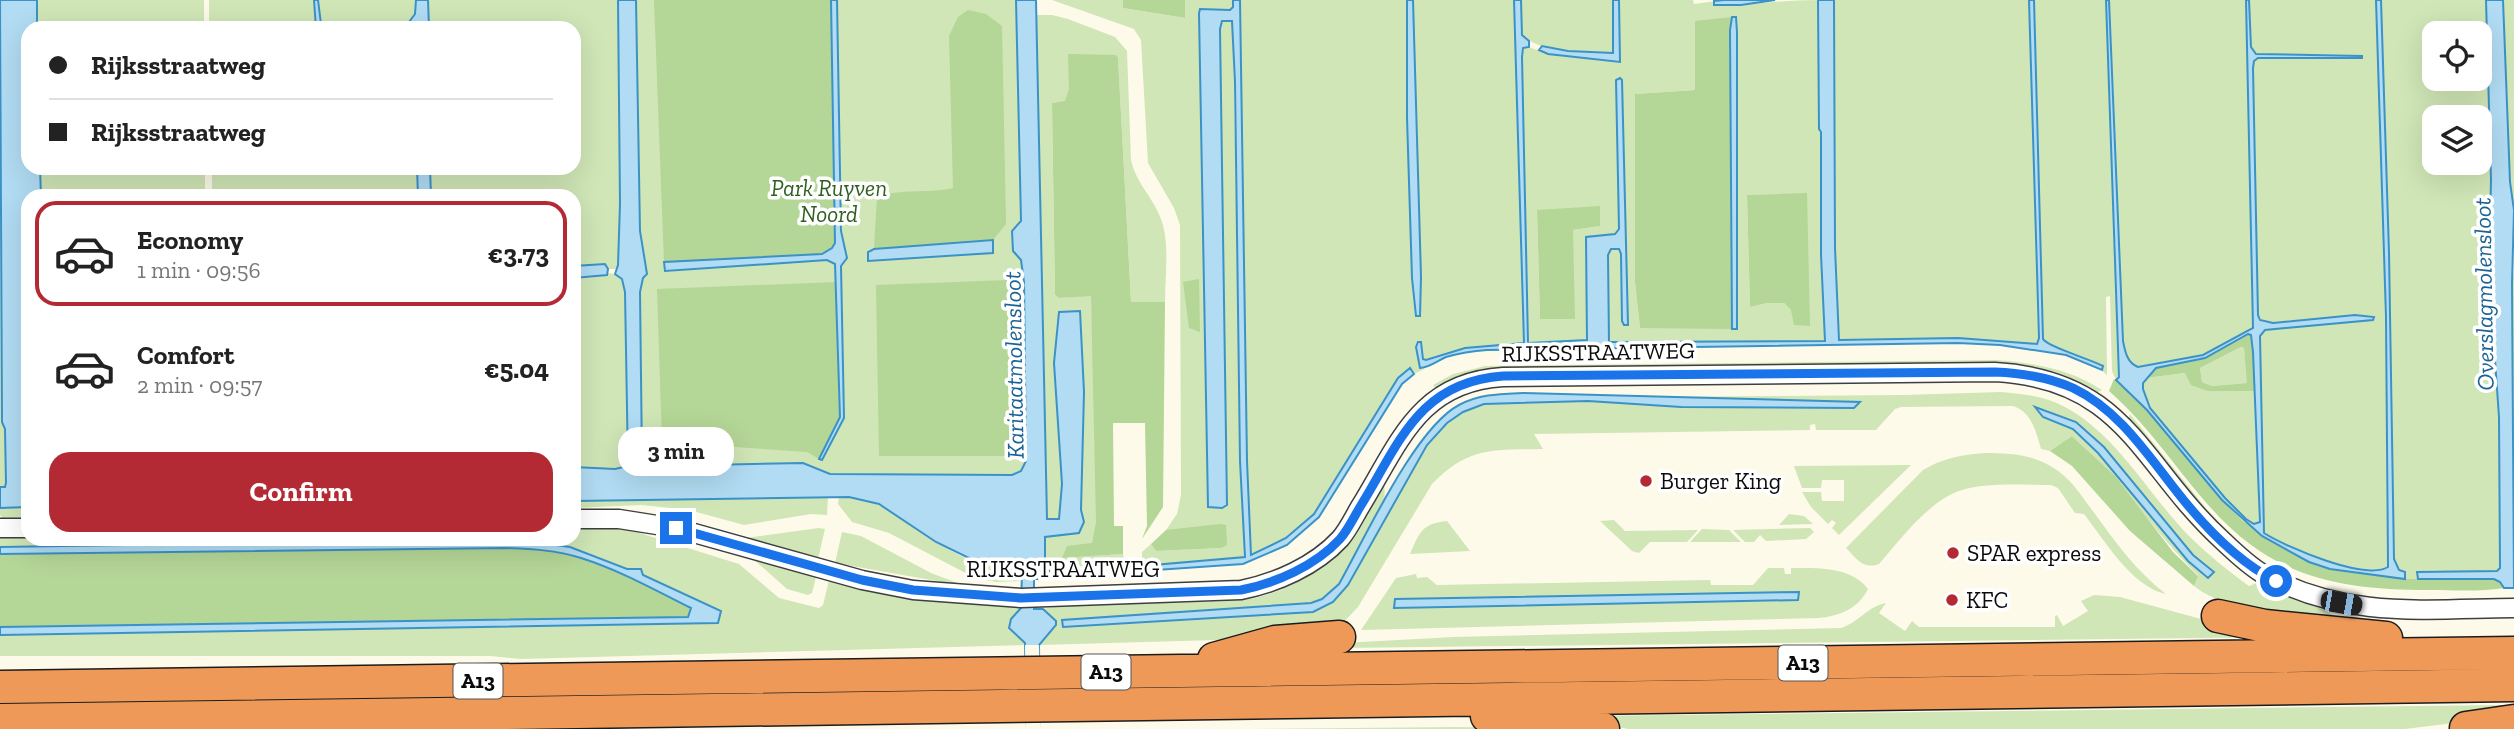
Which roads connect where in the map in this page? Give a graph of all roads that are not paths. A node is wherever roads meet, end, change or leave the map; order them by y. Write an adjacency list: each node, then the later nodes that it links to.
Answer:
1 (581, 519): 4 (street, RIJKSSTRAATWEG)
2 (0, 528): 3 (street)
3 (21, 528)
4 (2514, 608)
5 (2218, 616): 8 (highway, A13)
6 (1339, 637): 9 (highway, A13)
7 (2514, 653): 8 (highway, A13)
8 (2434, 654): 9 (highway, A13)
9 (1173, 671): 11 (highway, A13)
10 (2514, 685): 12 (highway, A13)
11 (0, 687)
12 (1277, 702): 13 (highway, A13); 18 (highway, A13)
13 (55, 719): 14 (highway, A13); 16 (highway, A13)
14 (0, 720)
15 (2505, 722): 17 (highway)
16 (0, 726)
17 (2466, 728)
18 (1603, 729)

